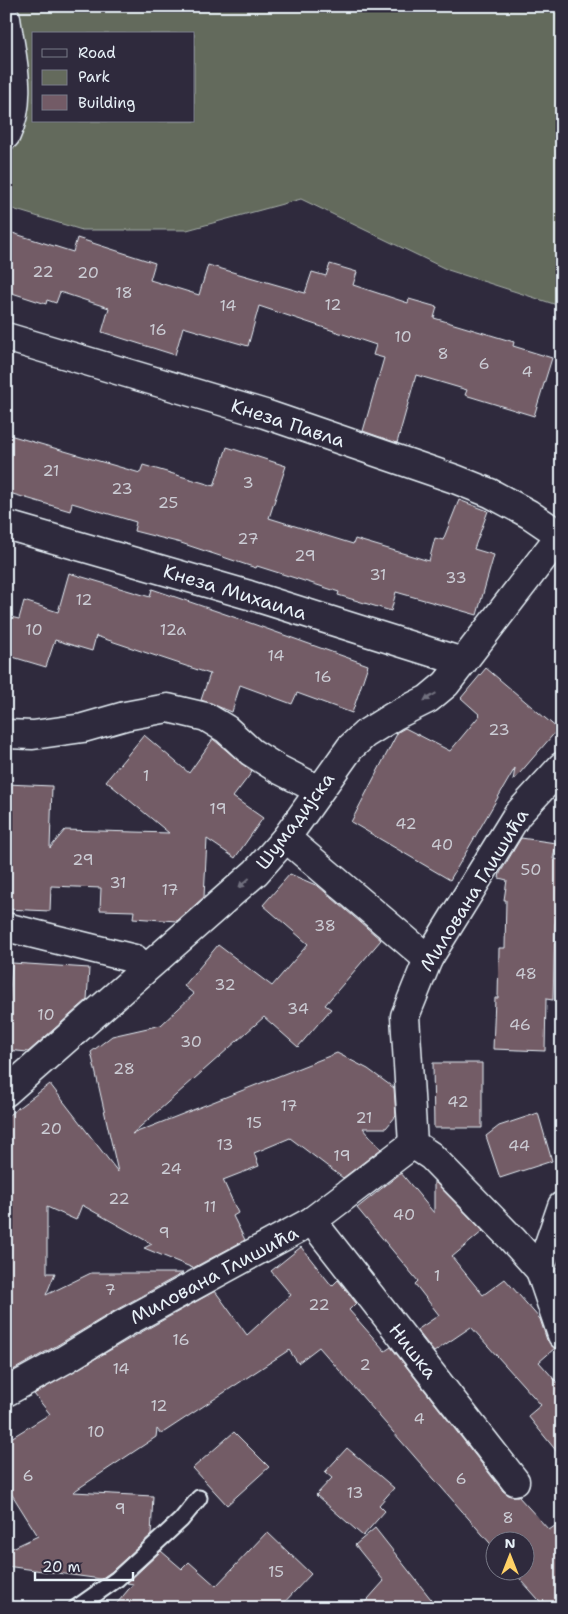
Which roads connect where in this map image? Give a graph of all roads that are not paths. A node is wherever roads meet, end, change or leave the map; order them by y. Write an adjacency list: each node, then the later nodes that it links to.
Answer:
1 (6, 18): 2 (street)
2 (6, 135)
3 (6, 338): 5 (street, Кнеза Павла)
4 (6, 525): 6 (street, Кнеза Михаила)
5 (561, 534): 6 (street, Шумадијска)
6 (463, 662): 9 (street, Шумадијска, one-way to 9)
7 (6, 734): 9 (street)
8 (562, 766): 12 (street, Милована Глишића)
9 (319, 790): 10 (street, Шумадијска)
10 (286, 838): 12 (street); 13 (street, Шумадијска, one-way to 13)
11 (6, 927): 13 (street)
12 (428, 959): 15 (street, Милована Глишића)
13 (142, 972): 14 (street, Шумадијска)
14 (6, 1092)
15 (413, 1144): 17 (street, Милована Глишића); 18 (street)
16 (562, 1206): 18 (street)
17 (312, 1221): 20 (street, Милована Глишића); 21 (street, Нишка)
18 (540, 1270): 19 (street)
19 (562, 1335)
20 (6, 1392)
21 (515, 1481)
22 (199, 1498): 23 (lane)
23 (76, 1608)

